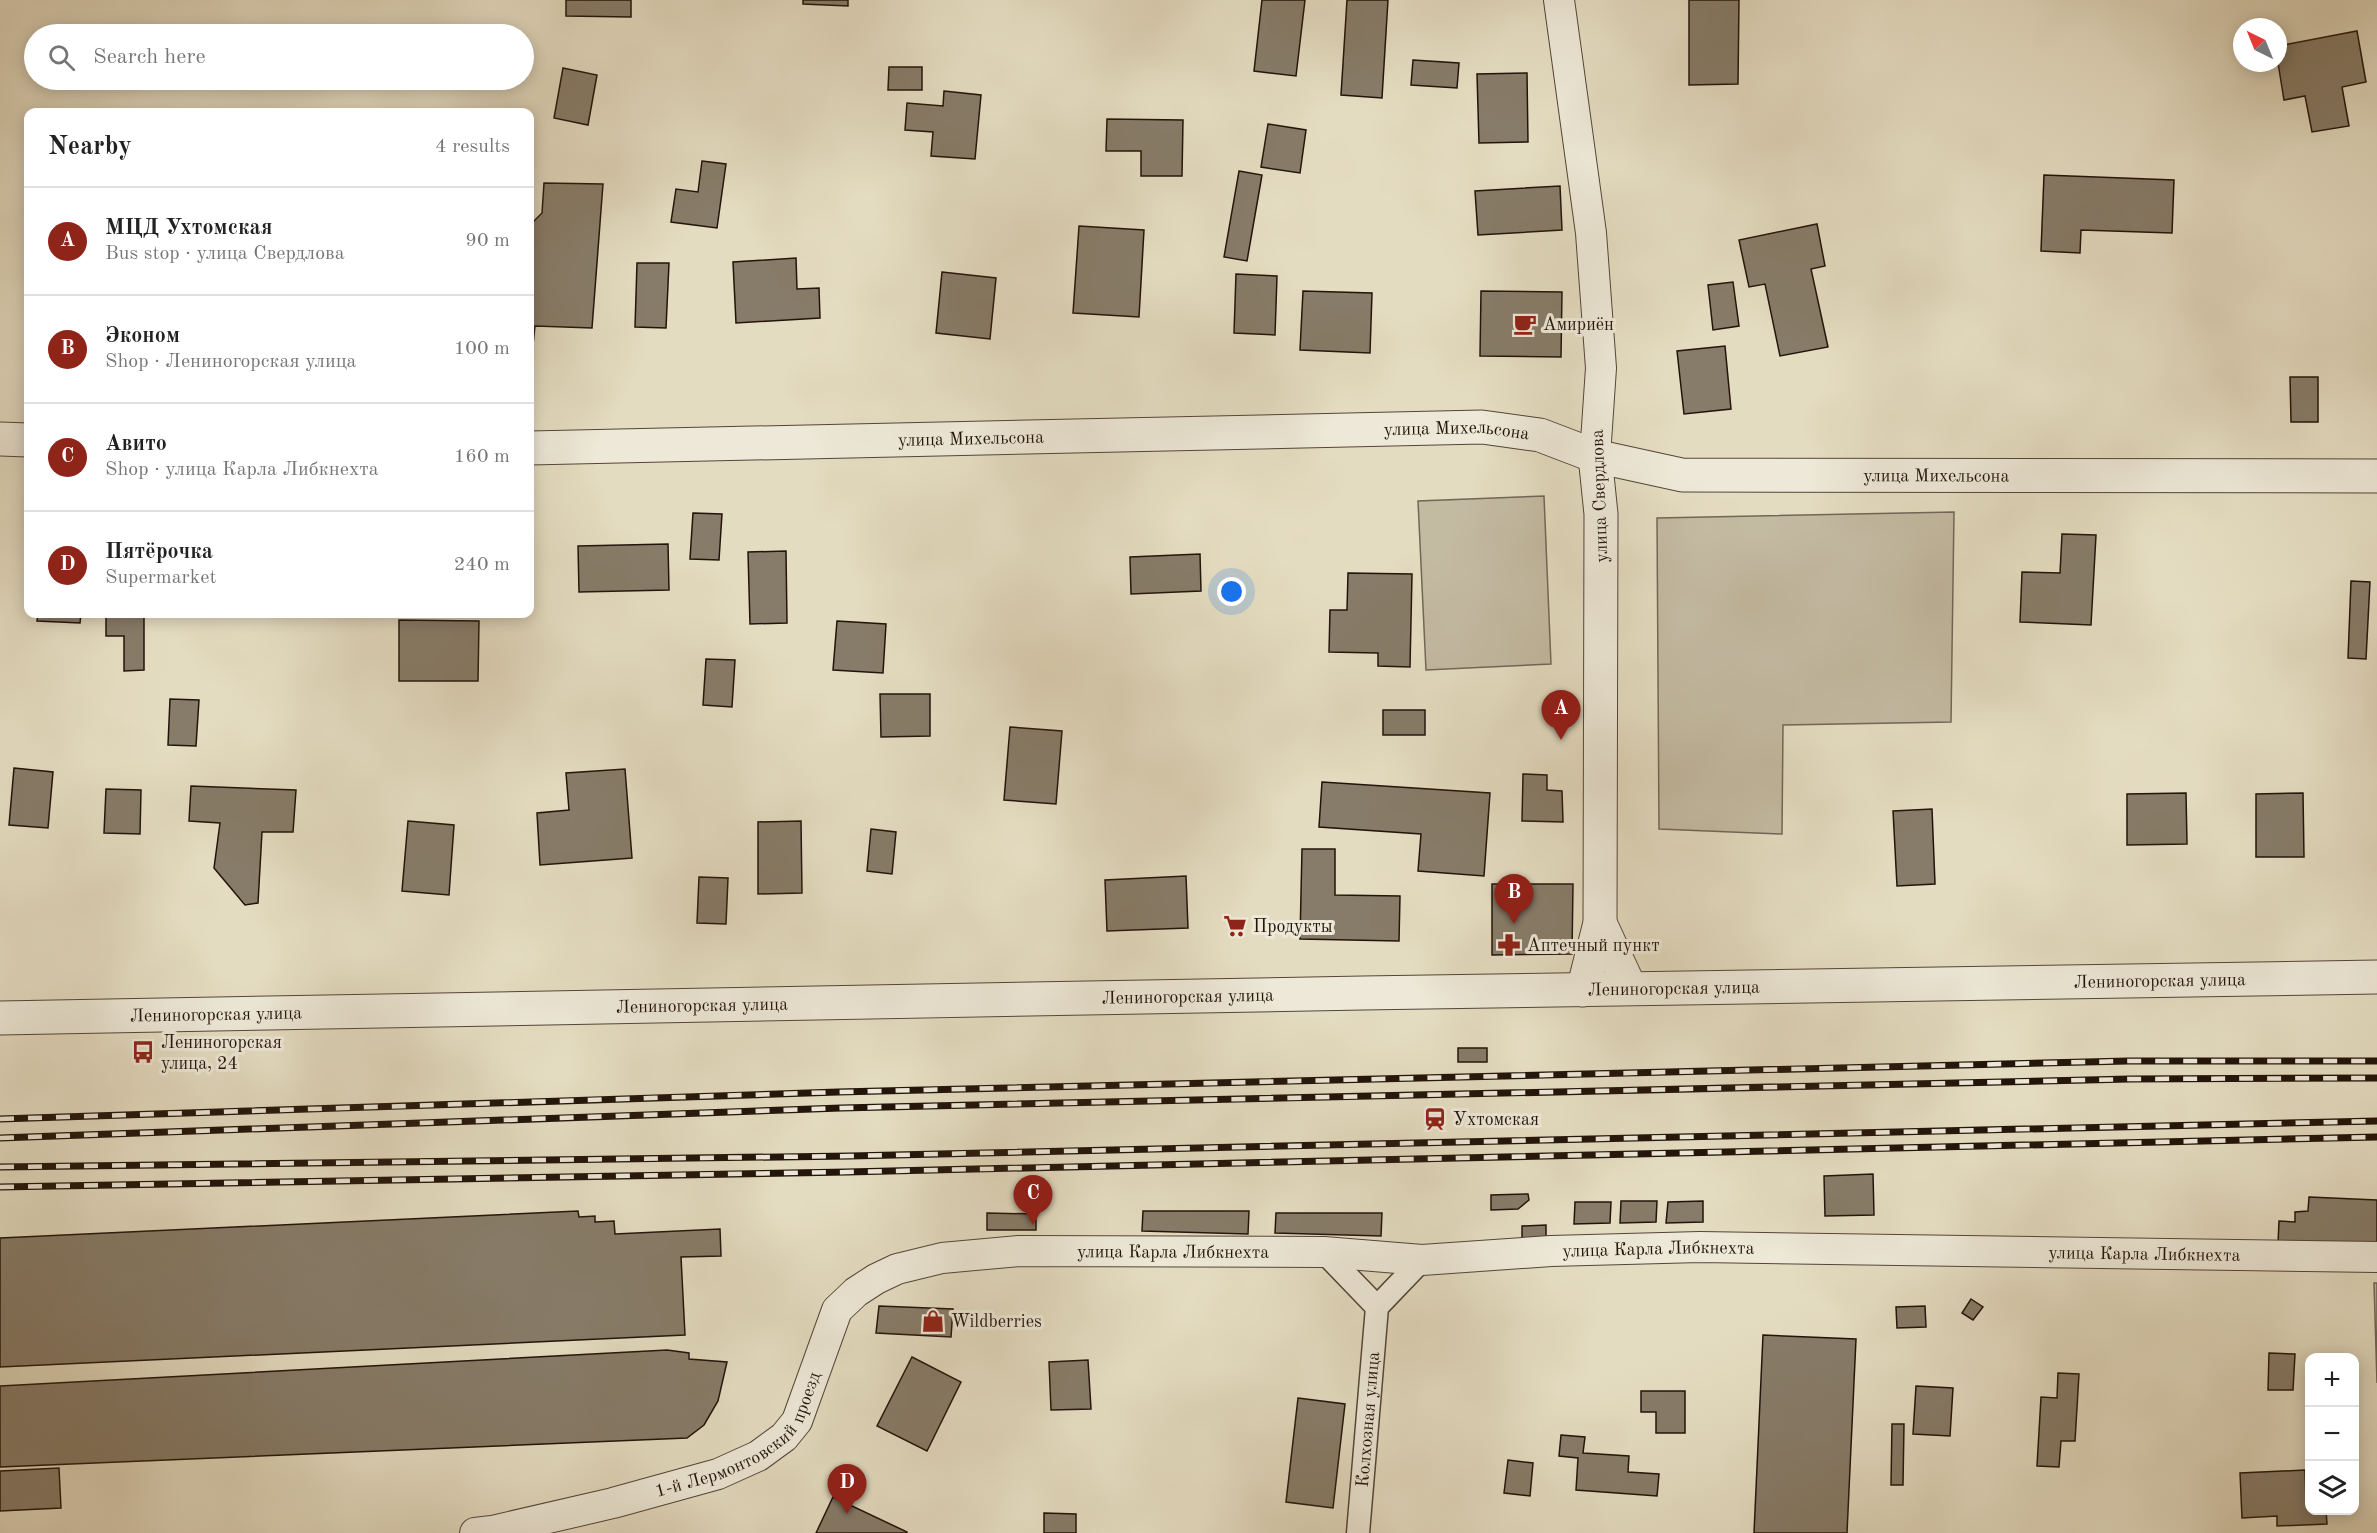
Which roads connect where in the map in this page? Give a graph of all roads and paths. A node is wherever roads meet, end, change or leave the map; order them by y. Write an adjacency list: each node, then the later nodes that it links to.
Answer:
1 (1559, 0): 5 (street, улица Свердлова)
2 (0, 439): 3 (street)
3 (24, 440)
4 (534, 448): 5 (street, улица Михельсона)
5 (1595, 456): 6 (street, улица Михельсона); 7 (street, улица Свердлова)
6 (2377, 476)
7 (1600, 923): 9 (street, улица Свердлова); 10 (street, улица Свердлова)
8 (2377, 977): 9 (street, Лениногорская улица)
9 (1630, 988): 10 (street, Лениногорская улица)
10 (1583, 990): 11 (street, Лениногорская улица)
11 (0, 1018)
12 (1324, 1252): 14 (street, улица Карла Либкнехта); 15 (street, улица Карла Либкнехта); 16 (street)
13 (2377, 1257): 15 (street, улица Карла Либкнехта)
14 (942, 1258): 17 (street, 1-й Лермонтовский проезд)
15 (1422, 1260): 16 (street)
16 (1377, 1307): 18 (street, Колхозная улица)
17 (475, 1533)
18 (1358, 1533)

